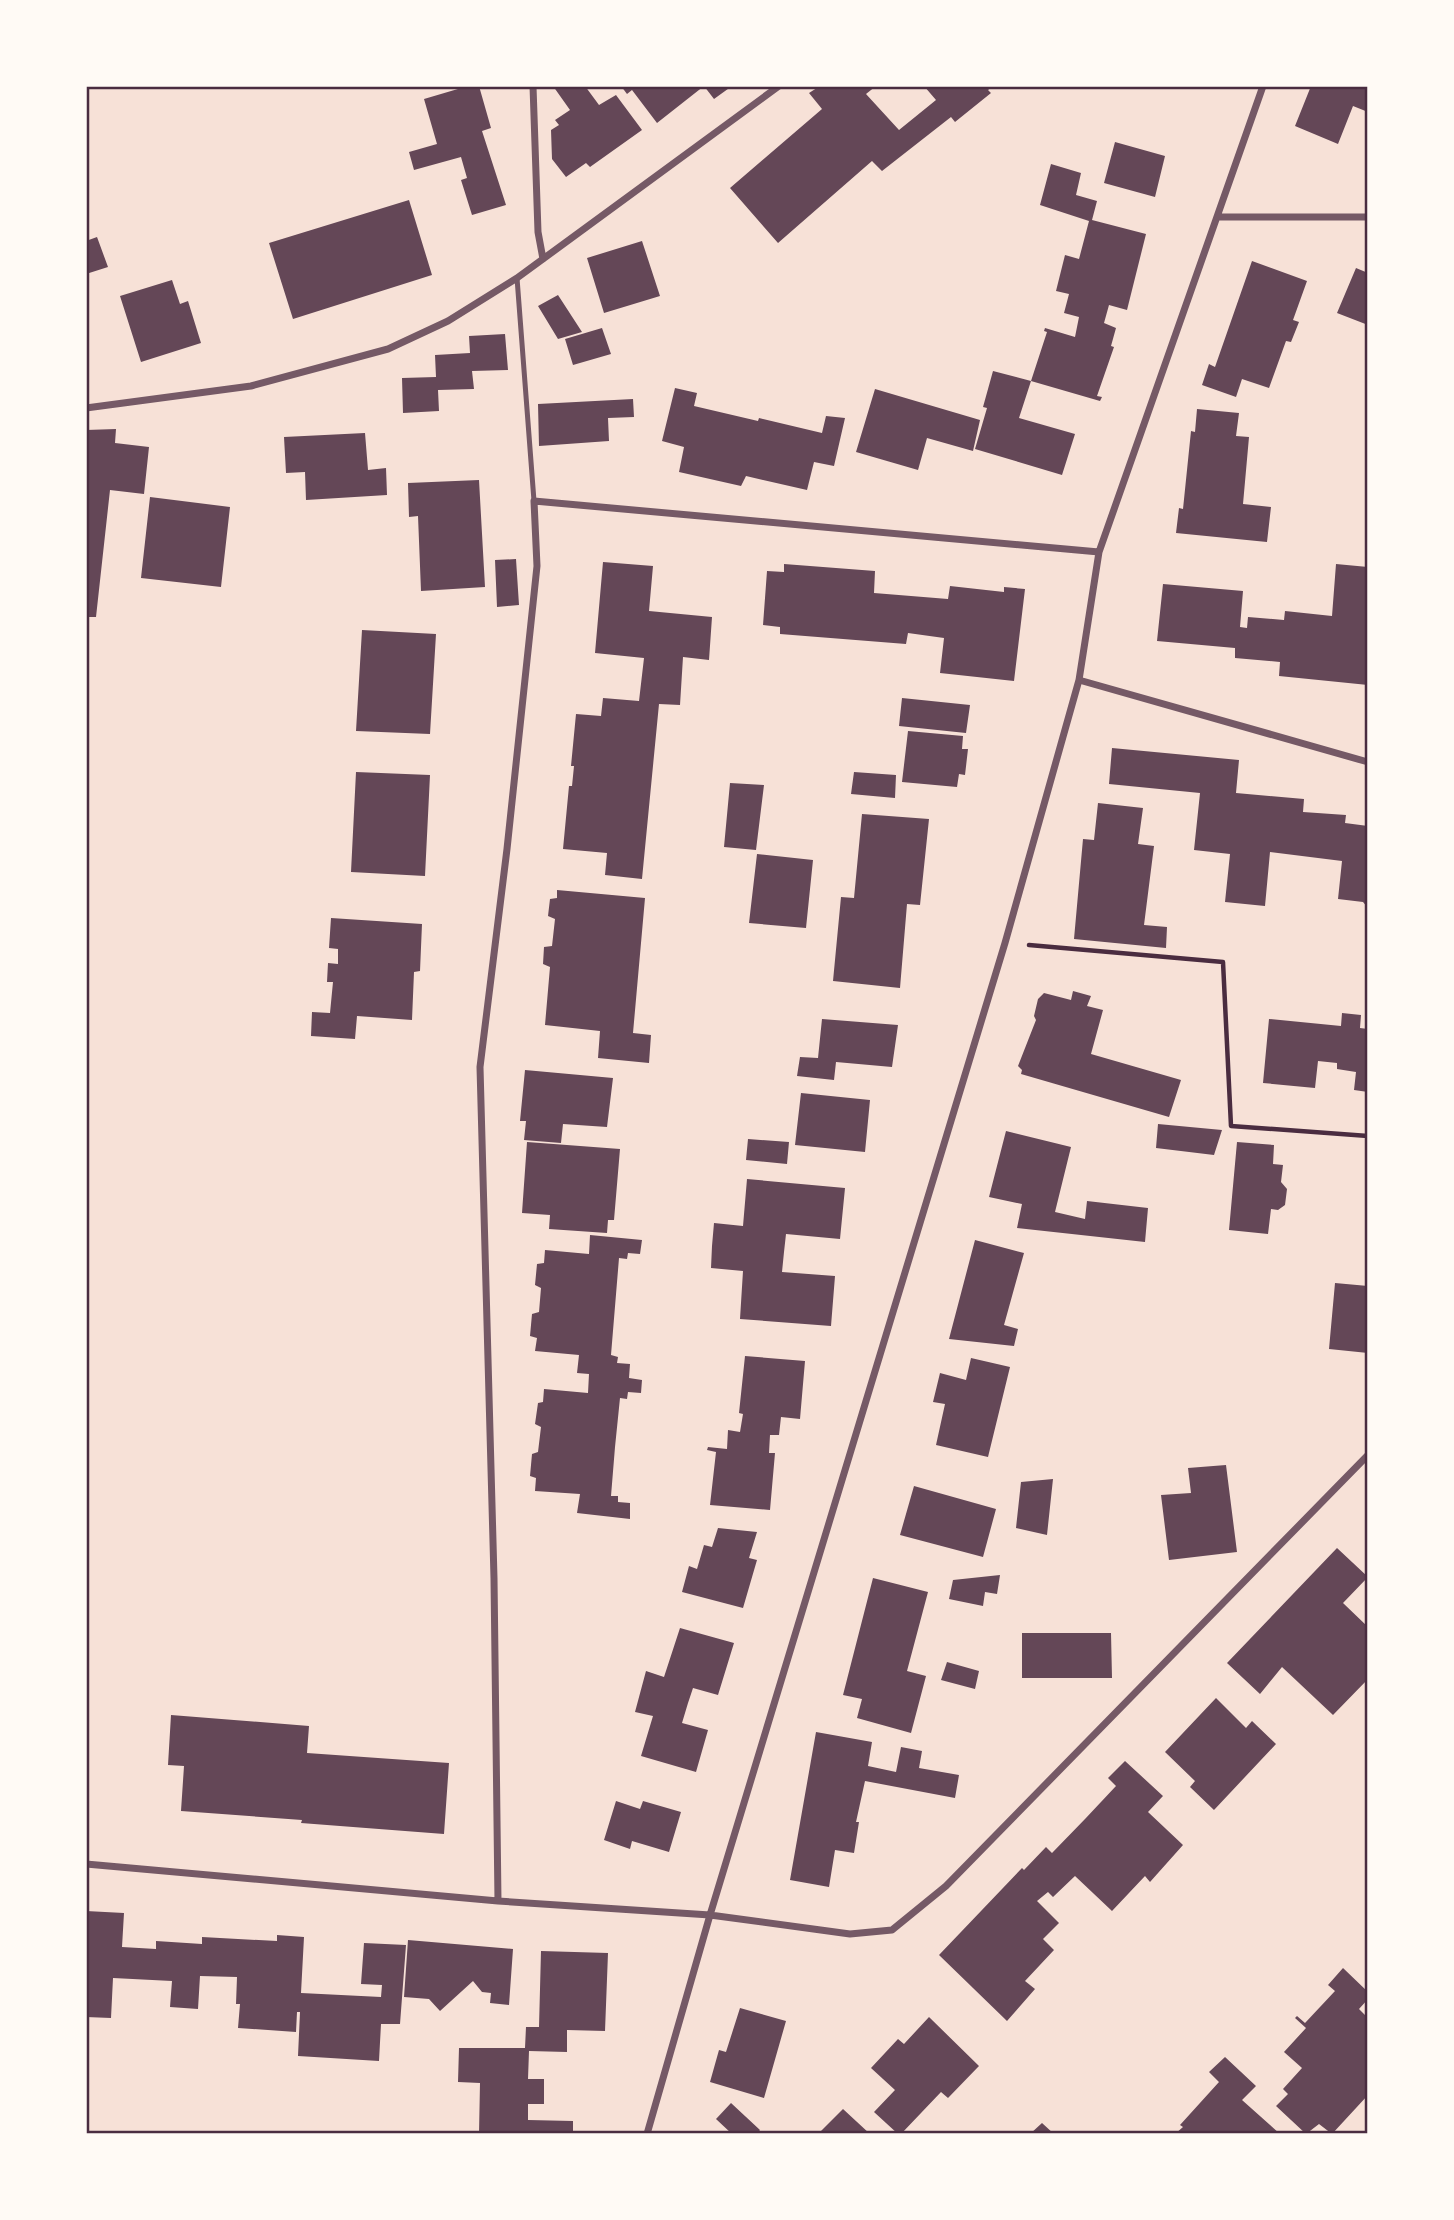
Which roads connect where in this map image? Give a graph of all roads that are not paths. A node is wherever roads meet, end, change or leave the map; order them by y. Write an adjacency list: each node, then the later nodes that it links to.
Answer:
1 (533, 86): 6 (street)
2 (779, 86): 6 (street)
3 (1263, 86): 4 (street)
4 (1217, 217): 5 (street); 10 (street)
5 (1368, 217)
6 (543, 259): 7 (street)
7 (517, 278): 8 (street); 9 (lane)
8 (86, 408)
9 (534, 501): 10 (street); 15 (street)
10 (1099, 552): 11 (street)
11 (1079, 680): 12 (street); 16 (street)
12 (1368, 762)
13 (1368, 1455): 16 (street)
14 (86, 1864): 15 (street)
15 (498, 1901): 16 (street)
16 (710, 1915): 17 (street)
17 (647, 2134)

